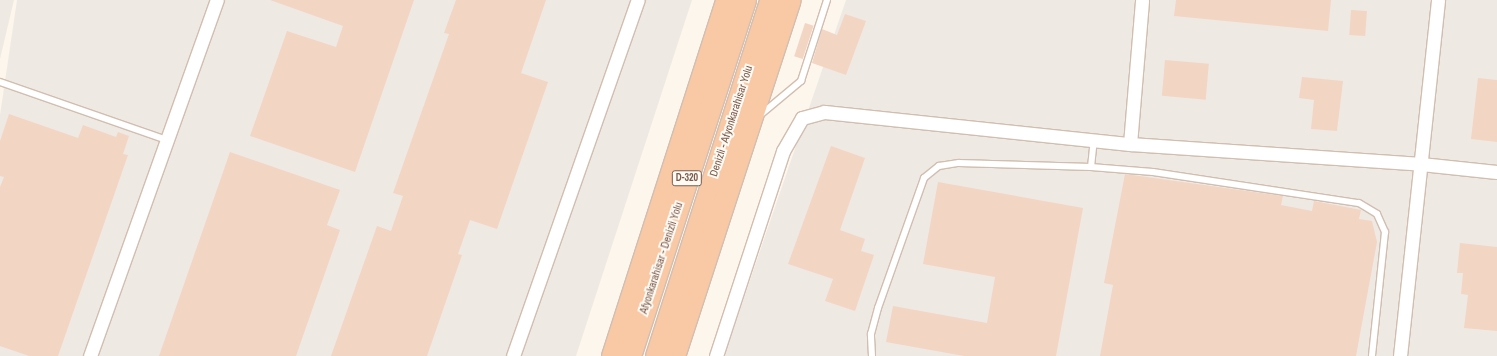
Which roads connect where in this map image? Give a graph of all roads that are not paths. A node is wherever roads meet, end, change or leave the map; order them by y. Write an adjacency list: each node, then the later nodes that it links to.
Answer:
1 (217, 0): 12 (street)
2 (638, 0): 19 (street)
3 (726, 0): 20 (highway)
4 (745, 0): 21 (highway, Afyonkarahisar - Denizli Yolu / D-320)
5 (770, 0): 22 (highway, Denizli - Afyonkarahisar Yolu / D-320)
6 (790, 0): 11 (highway)
7 (827, 0): 11 (lane)
8 (1142, 0): 14 (street)
9 (1438, 0): 15 (street)
10 (0, 82): 12 (lane)
11 (749, 125): 23 (highway)
12 (167, 140): 18 (street)
13 (1094, 140): 14 (street); 16 (lane); 24 (street)
14 (1130, 144): 15 (street)
15 (1421, 164): 17 (street); 27 (street)
16 (1091, 166): 25 (lane); 26 (lane)
17 (1497, 172)
18 (90, 356)
19 (513, 356)
20 (612, 356)
21 (630, 356)
22 (656, 356)
23 (674, 356)
24 (716, 356)
25 (872, 356)
26 (1372, 356)
27 (1400, 356)

